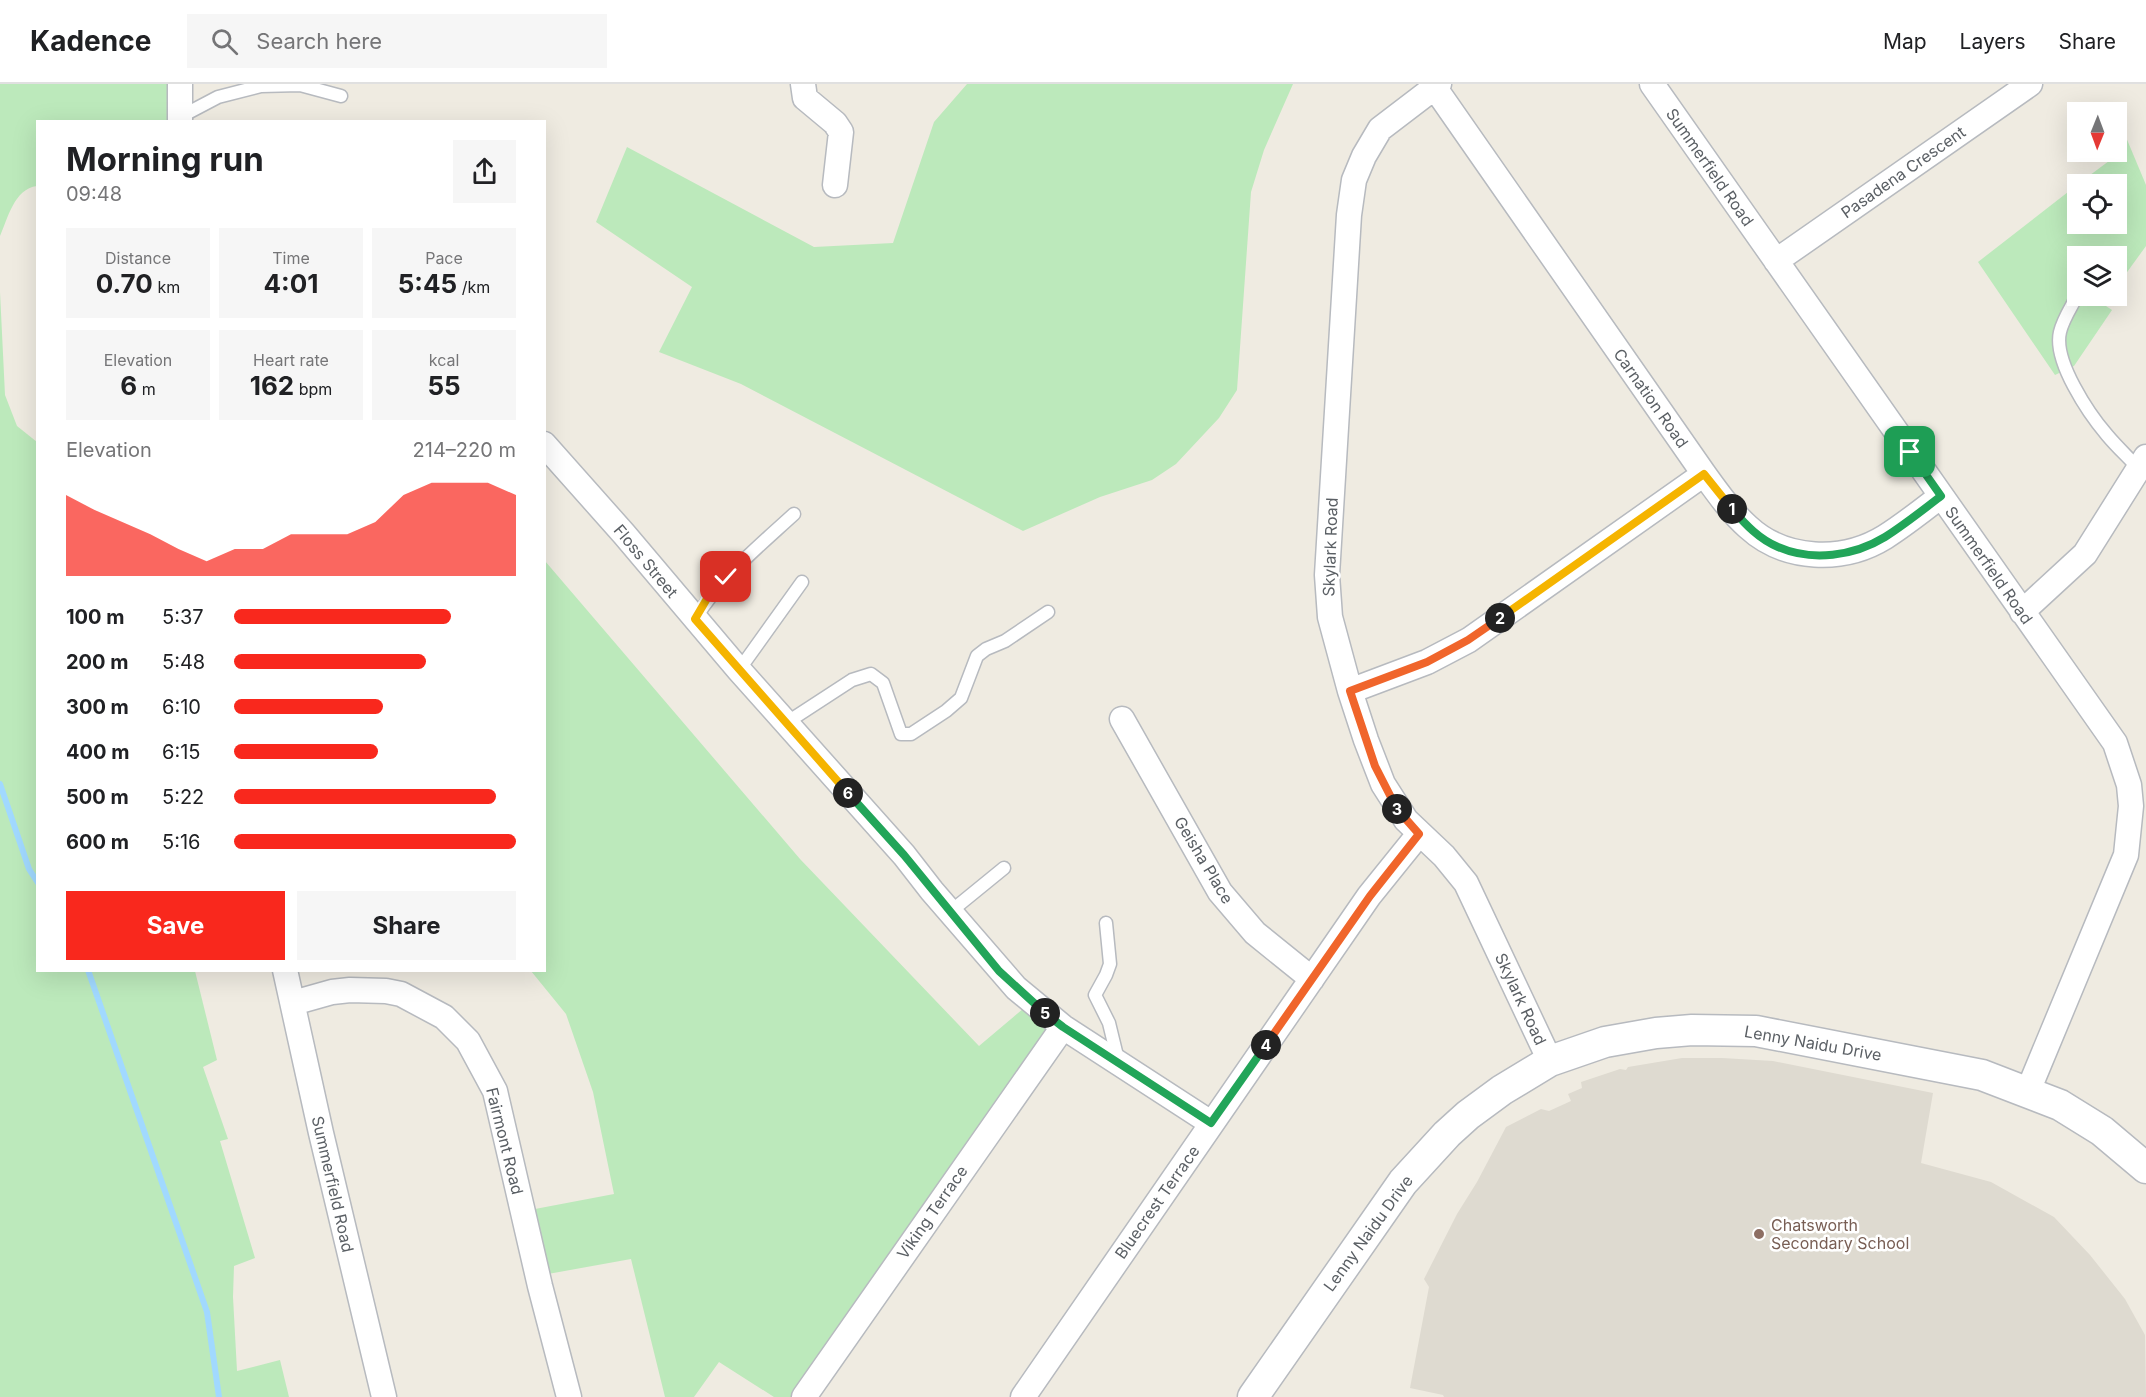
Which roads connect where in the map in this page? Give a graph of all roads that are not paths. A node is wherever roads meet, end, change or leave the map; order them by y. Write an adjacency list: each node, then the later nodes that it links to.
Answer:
1 (180, 84): 7 (street)
2 (803, 84): 8 (street)
3 (1652, 84): 9 (street, Summerfield Road)
4 (2030, 84): 9 (street, Pasadena Crescent)
5 (1437, 86): 13 (street, Carnation Road); 21 (street, Skylark Road)
6 (341, 96): 7 (lane)
7 (180, 119)
8 (835, 185)
9 (1776, 261): 14 (street, Summerfield Road)
10 (2072, 306): 12 (lane)
11 (546, 446): 19 (street, Floss Street)
12 (2143, 463): 18 (street)
13 (1704, 474): 14 (street, Carnation Road); 21 (street)
14 (1941, 496): 18 (street, Summerfield Road)
15 (794, 514): 19 (lane)
16 (802, 582): 20 (lane)
17 (1048, 612): 23 (lane)
18 (2022, 612): 34 (street, Summerfield Road)
19 (695, 619): 20 (street, Floss Street)
20 (739, 670): 23 (street, Floss Street)
21 (1350, 691): 24 (street, Skylark Road)
22 (1122, 719): 29 (street, Geisha Place)
23 (786, 723): 26 (street, Floss Street)
24 (1419, 834): 29 (street, Bluecrest Terrace); 32 (street, Skylark Road)
25 (1004, 868): 26 (lane)
26 (950, 912): 31 (street, Floss Street)
27 (1106, 923): 33 (lane)
28 (285, 972): 30 (street, Summerfield Road)
29 (1312, 979): 35 (street, Bluecrest Terrace)
30 (293, 1003): 37 (street, Summerfield Road); 38 (street, Fairmont Road)
31 (1063, 1027): 33 (street, Floss Street); 39 (street, Viking Terrace)
32 (1550, 1061): 34 (street, Lenny Naidu Drive); 41 (street, Lenny Naidu Drive)
33 (1119, 1064): 35 (street, Floss Street)
34 (2028, 1091): 36 (street, Lenny Naidu Drive)
35 (1211, 1123): 40 (street, Bluecrest Terrace)
36 (2146, 1167)
37 (384, 1397)
38 (569, 1397)
39 (804, 1397)
40 (1023, 1397)
41 (1253, 1397)

